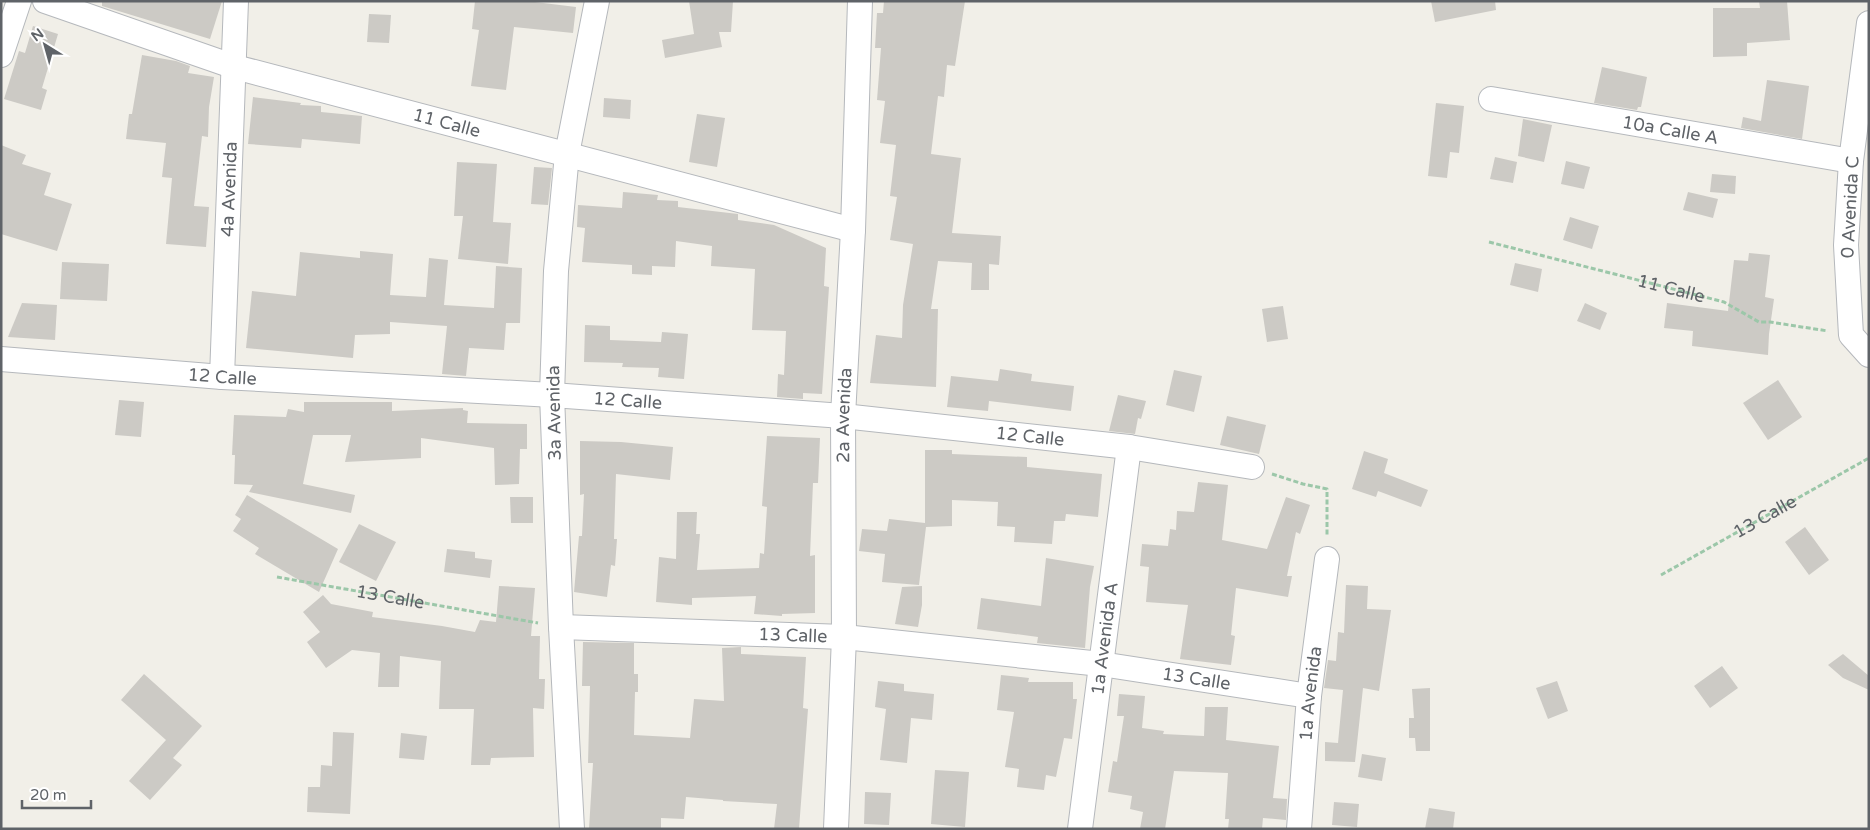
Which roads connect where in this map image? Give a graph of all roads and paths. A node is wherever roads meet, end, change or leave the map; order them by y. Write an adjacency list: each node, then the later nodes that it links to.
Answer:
1 (19, 1): 7 (street)
2 (45, 1): 8 (street, 11 Calle)
3 (236, 1): 8 (street, 4a Avenida)
4 (597, 1): 10 (street, 3a Avenida)
5 (860, 1): 12 (street, 2a Avenida)
6 (1869, 23): 11 (street, 0 Avenida C)
7 (1, 55)
8 (235, 67): 10 (street, 11 Calle); 17 (street, 4a Avenida)
9 (1490, 99): 11 (street, 10a Calle A)
10 (567, 154): 12 (street, 11 Calle); 18 (street, 3a Avenida)
11 (1851, 161): 14 (street, 0 Avenida C)
12 (853, 230): 19 (street, 2a Avenida)
13 (1489, 242): 14 (path, 11 Calle)
14 (1851, 335): 15 (street)
15 (1869, 355)
16 (1, 359): 17 (street, 12 Calle)
17 (222, 377): 18 (street, 12 Calle)
18 (552, 395): 19 (street, 12 Calle); 26 (street, 3a Avenida)
19 (843, 416): 20 (street, 12 Calle); 27 (street, 2a Avenida)
20 (1129, 447): 22 (street, 12 Calle); 28 (street, 1a Avenida A)
21 (1869, 458): 24 (path, 13 Calle)
22 (1252, 467): 23 (path)
23 (1327, 559): 29 (street, 1a Avenida)
24 (1661, 575)
25 (277, 577): 26 (path, 13 Calle)
26 (561, 627): 27 (street, 13 Calle); 30 (street, 3a Avenida)
27 (844, 637): 28 (street, 13 Calle); 31 (street, 2a Avenida)
28 (1101, 664): 29 (street, 13 Calle); 32 (street, 1a Avenida A)
29 (1309, 696): 33 (street, 1a Avenida)
30 (572, 829)
31 (836, 829)
32 (1080, 829)
33 (1299, 829)

